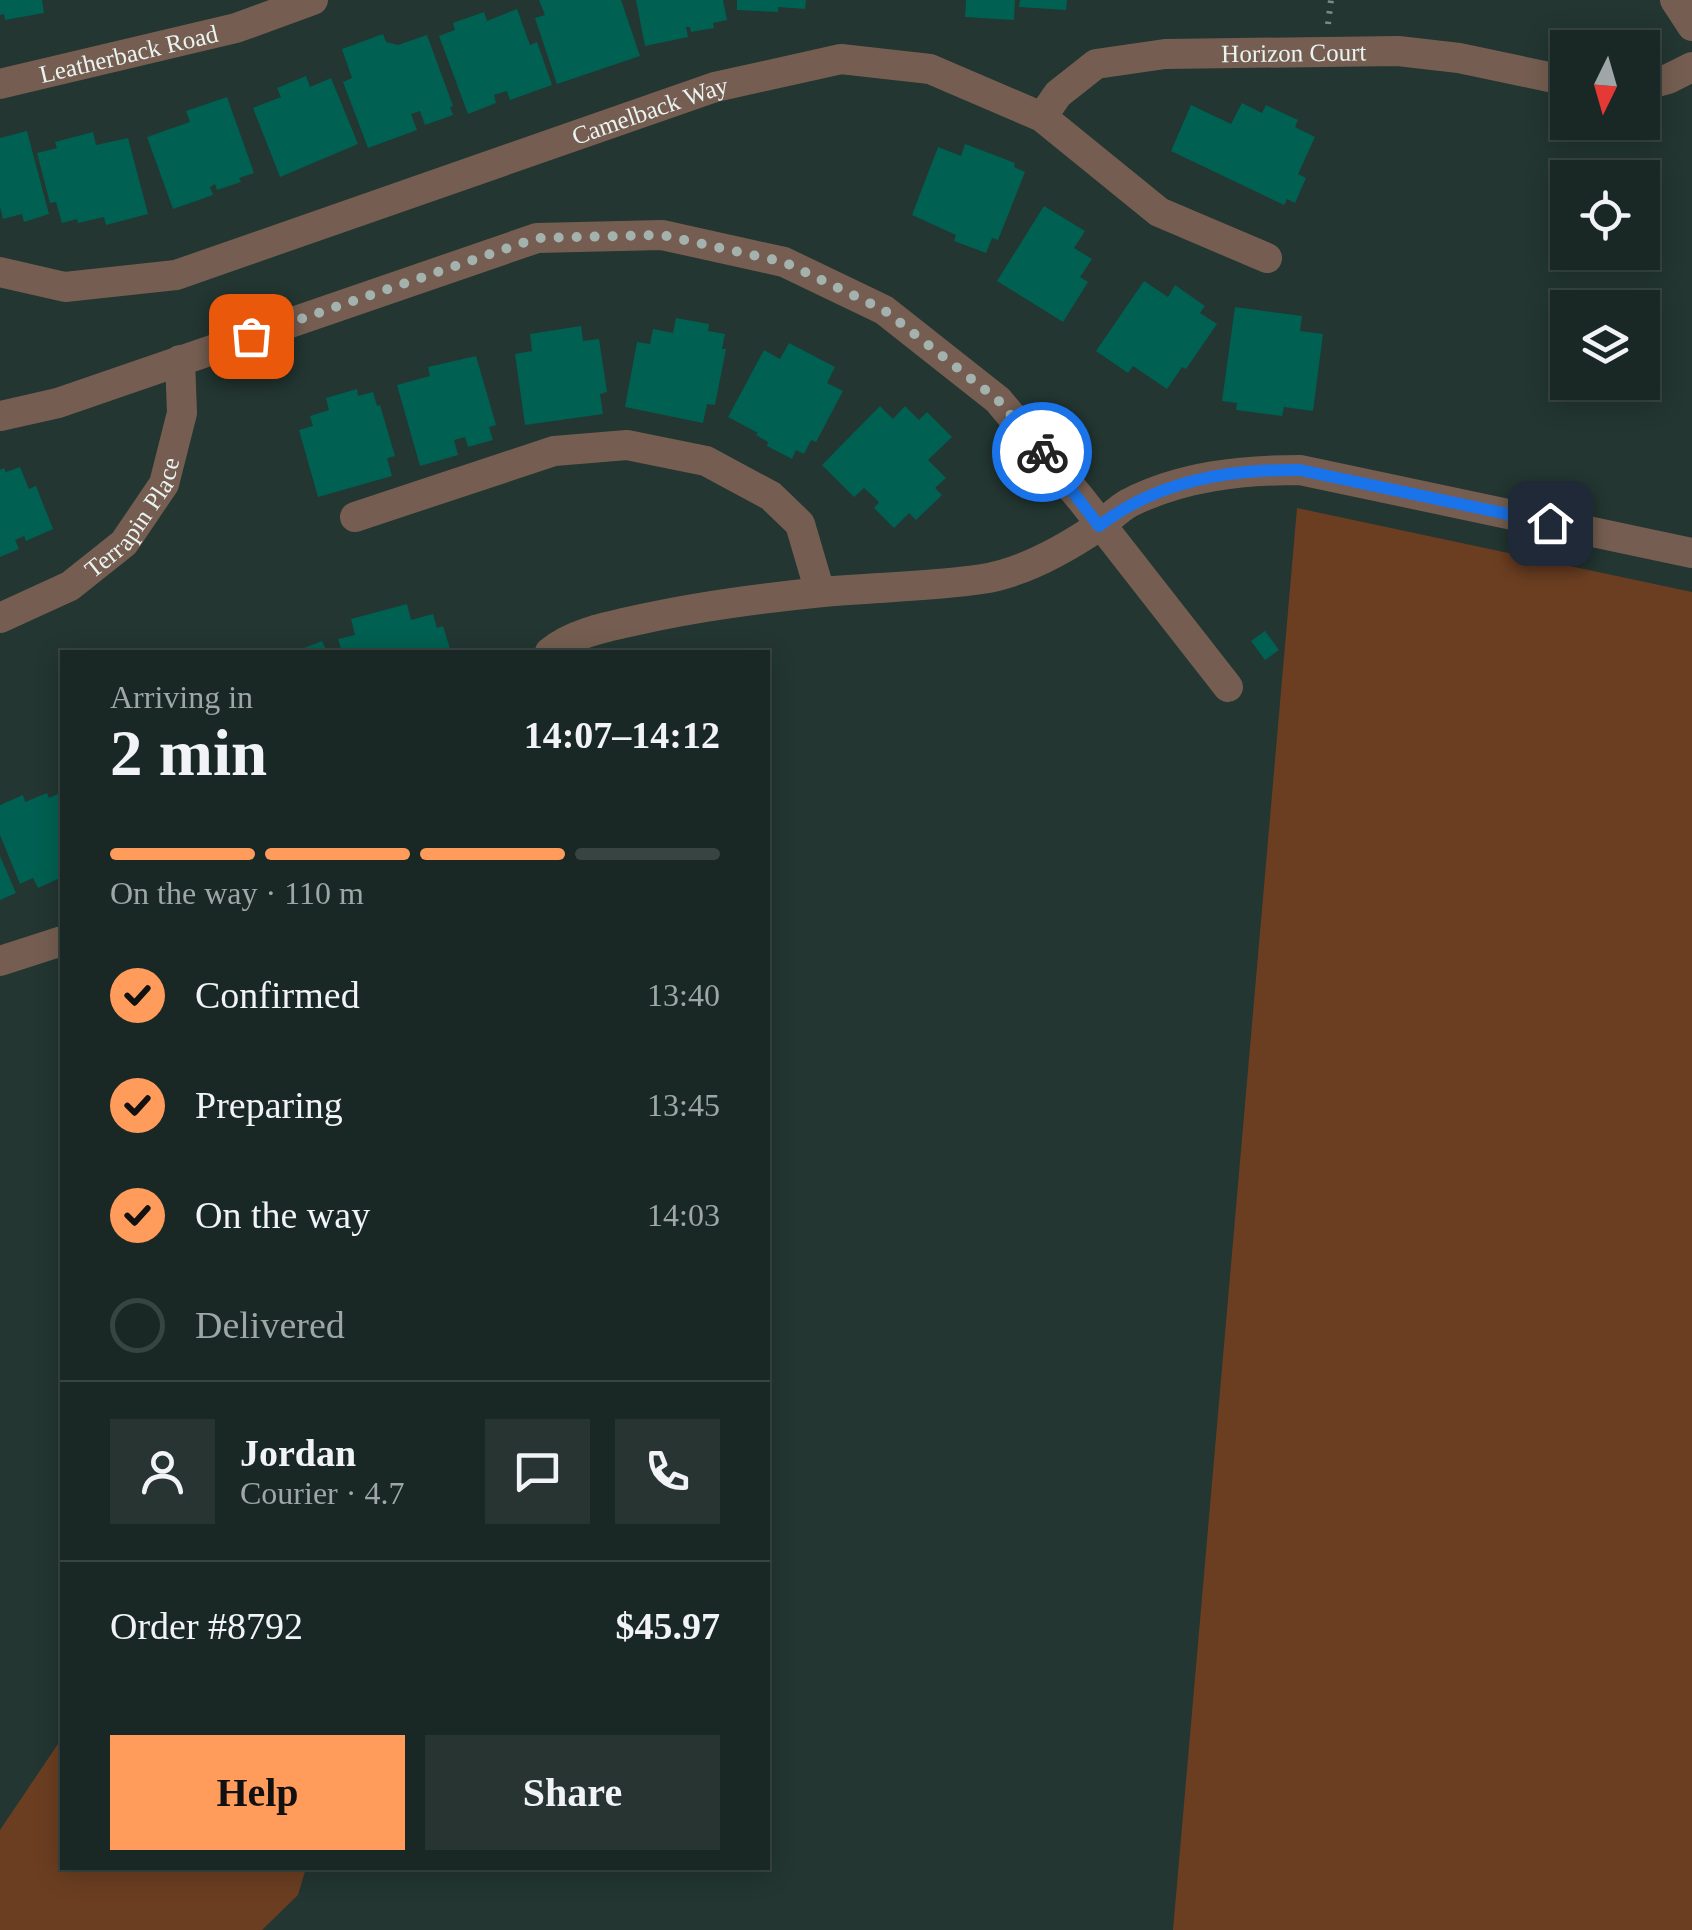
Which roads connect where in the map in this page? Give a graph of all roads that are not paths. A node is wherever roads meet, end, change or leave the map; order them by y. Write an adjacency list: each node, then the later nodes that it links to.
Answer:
1 (314, 0): 7 (street, Leatherback Road)
2 (1675, 0): 3 (street)
3 (1692, 26)
4 (1692, 67): 6 (street)
5 (1550, 77): 8 (street, Horizon Court)
6 (1660, 81)
7 (0, 84)
8 (1042, 117): 9 (street, Camelback Way); 10 (street, Camelback Way)
9 (1267, 258)
10 (0, 272)
11 (180, 360): 12 (street); 14 (street); 17 (street, Terrapin Place)
12 (0, 416)
13 (355, 517): 16 (street)
14 (1099, 526): 15 (street); 16 (street); 19 (street)
15 (1692, 553)
16 (820, 592): 18 (street)
17 (0, 618)
18 (552, 650)
19 (1228, 687)
20 (60, 942): 21 (street)
21 (0, 961)

